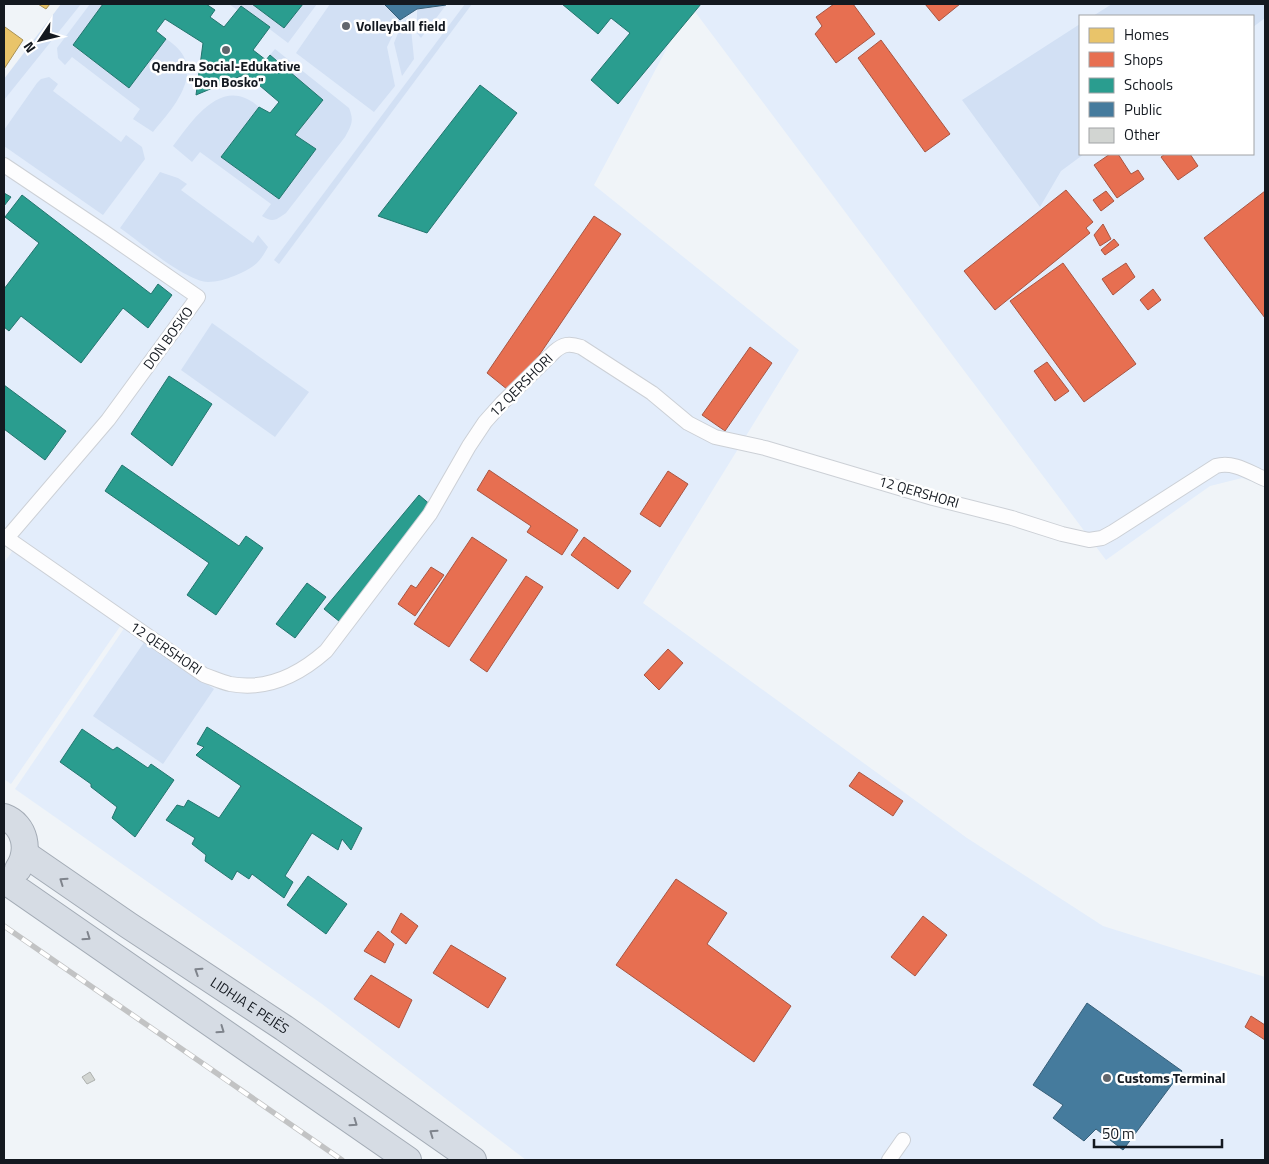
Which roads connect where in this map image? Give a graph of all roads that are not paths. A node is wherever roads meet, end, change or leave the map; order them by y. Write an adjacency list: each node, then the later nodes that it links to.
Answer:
1 (4, 165): 3 (street, DON BOSKO)
2 (1265, 479): 3 (street, 12 QERSHORI)
3 (5, 537)
4 (4, 816): 5 (highway)
5 (25, 854): 6 (highway); 9 (highway, LIDHJA E PEJËS, one-way to 5)
6 (4, 880): 8 (highway, one-way to 8)
7 (903, 1140): 10 (street)
8 (408, 1160)
9 (473, 1160)
10 (889, 1160)

